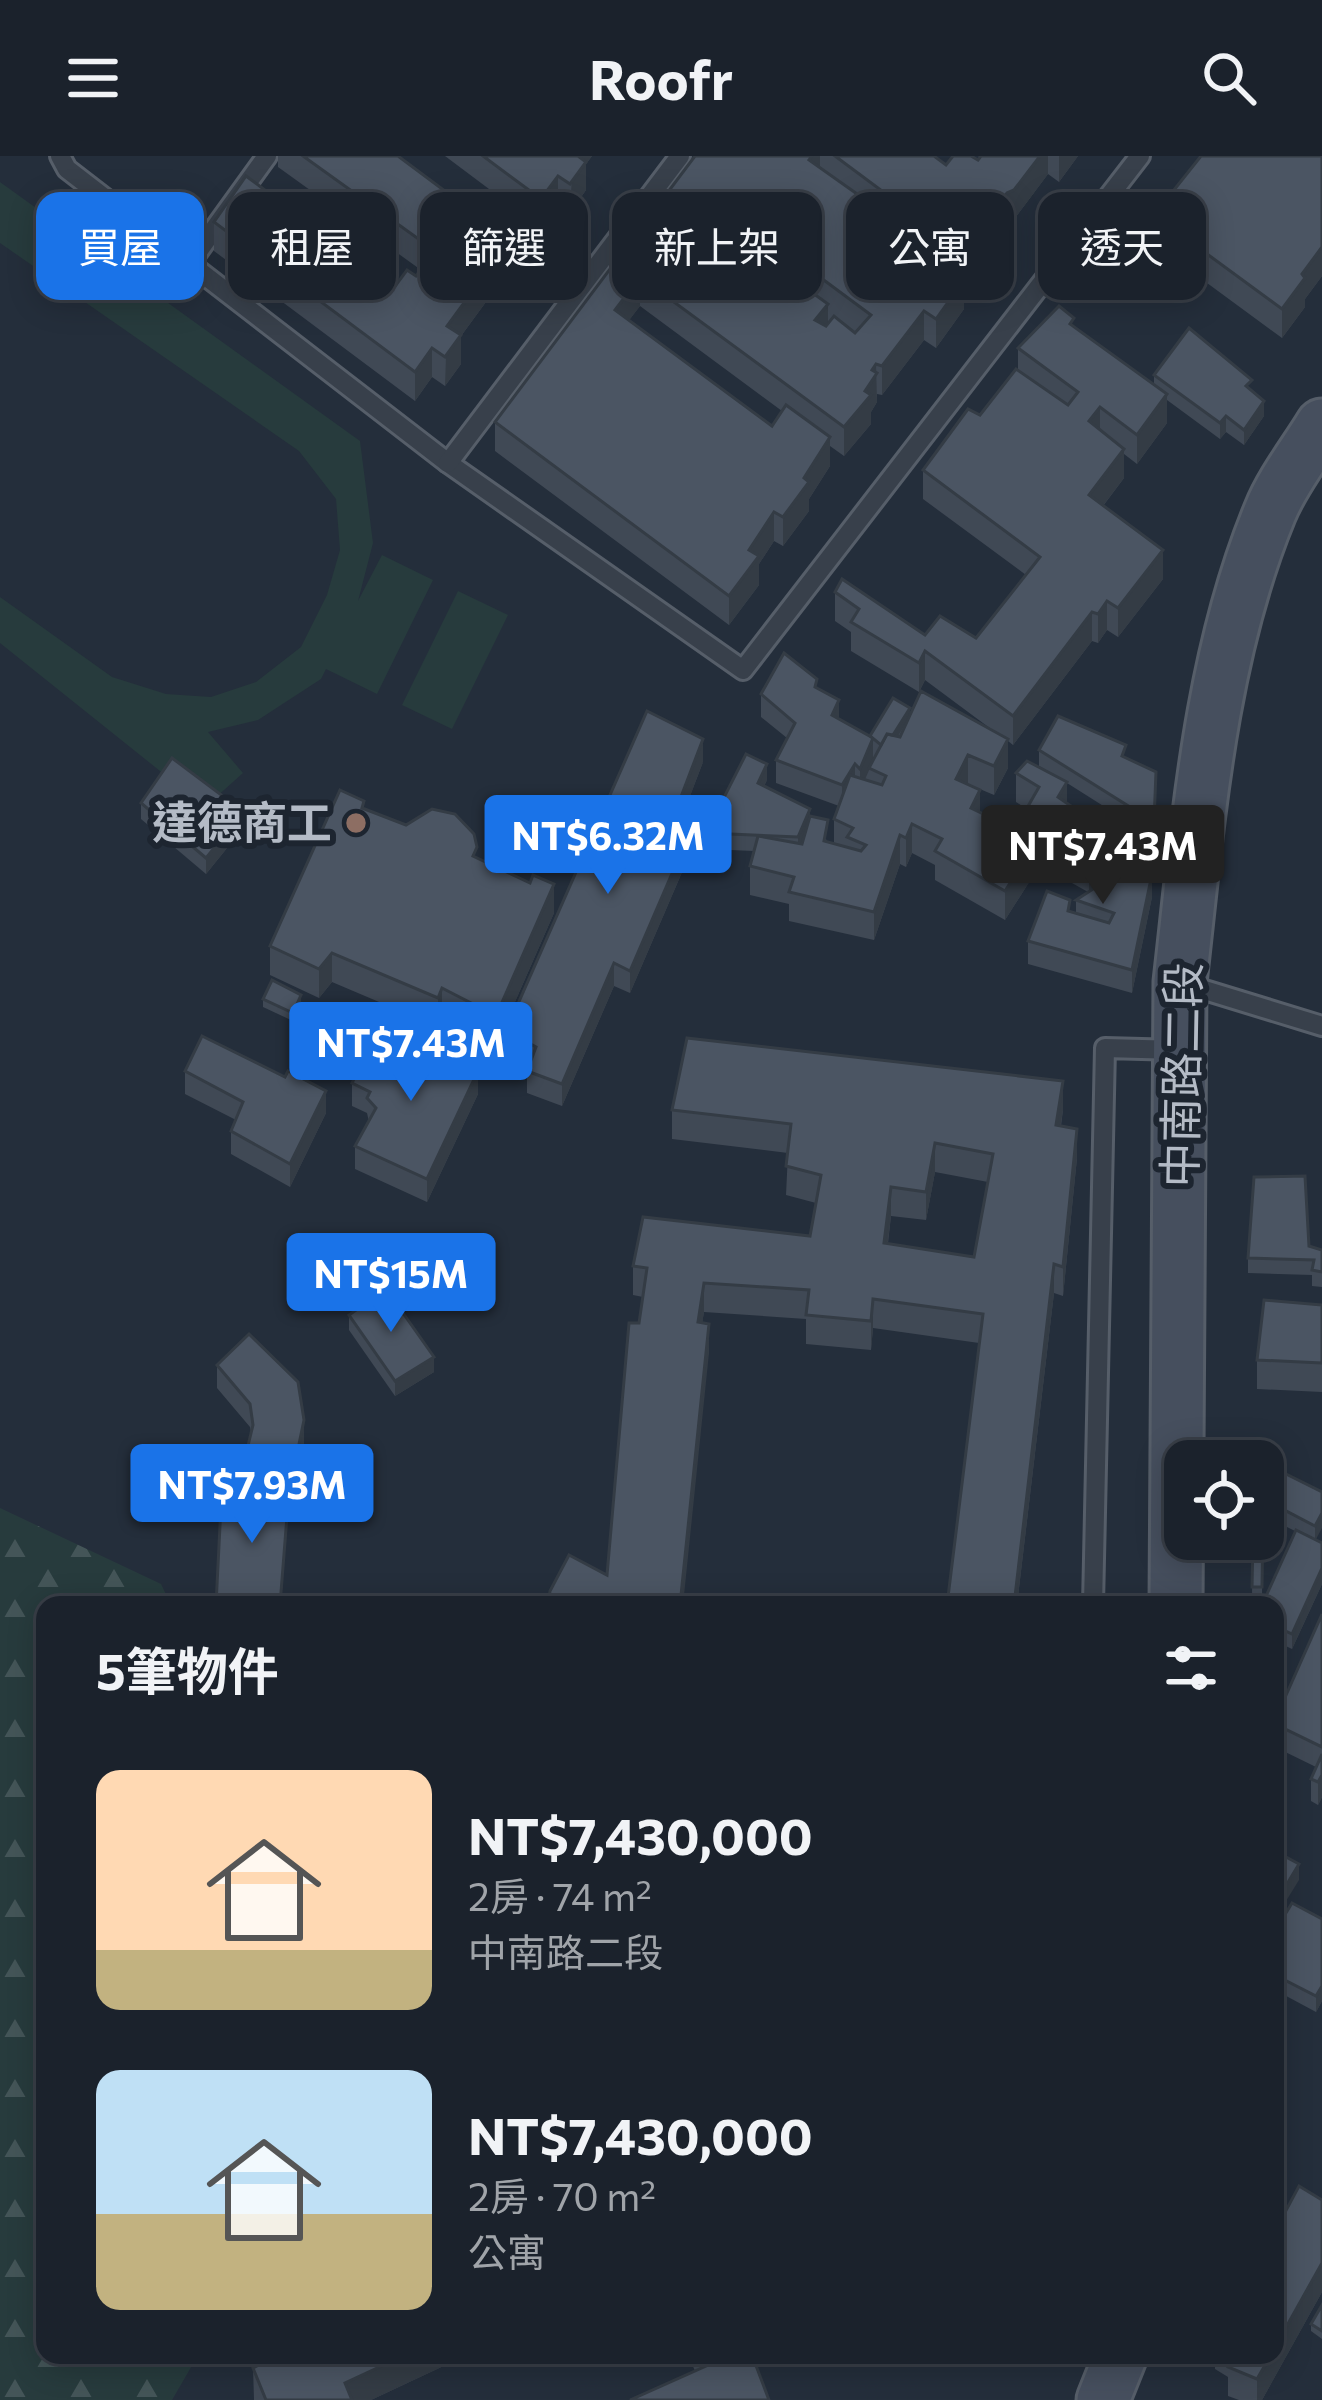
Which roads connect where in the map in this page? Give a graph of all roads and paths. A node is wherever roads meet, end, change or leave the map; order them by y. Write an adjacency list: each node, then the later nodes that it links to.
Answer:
1 (60, 156): 5 (lane)
2 (267, 156): 6 (lane)
3 (680, 156): 9 (lane)
4 (1140, 156): 9 (lane)
5 (97, 192)
6 (204, 243)
7 (204, 276): 9 (lane)
8 (1322, 425): 10 (main road, 中南路二段)
9 (448, 463)
10 (1180, 982): 11 (lane); 12 (main road, 中南路二段)
11 (1322, 1026)
12 (1180, 1050): 13 (lane); 14 (main road, 中南路二段)
13 (1093, 1596)
14 (1176, 1596)
15 (1117, 2364): 16 (main road)
16 (1103, 2400)

